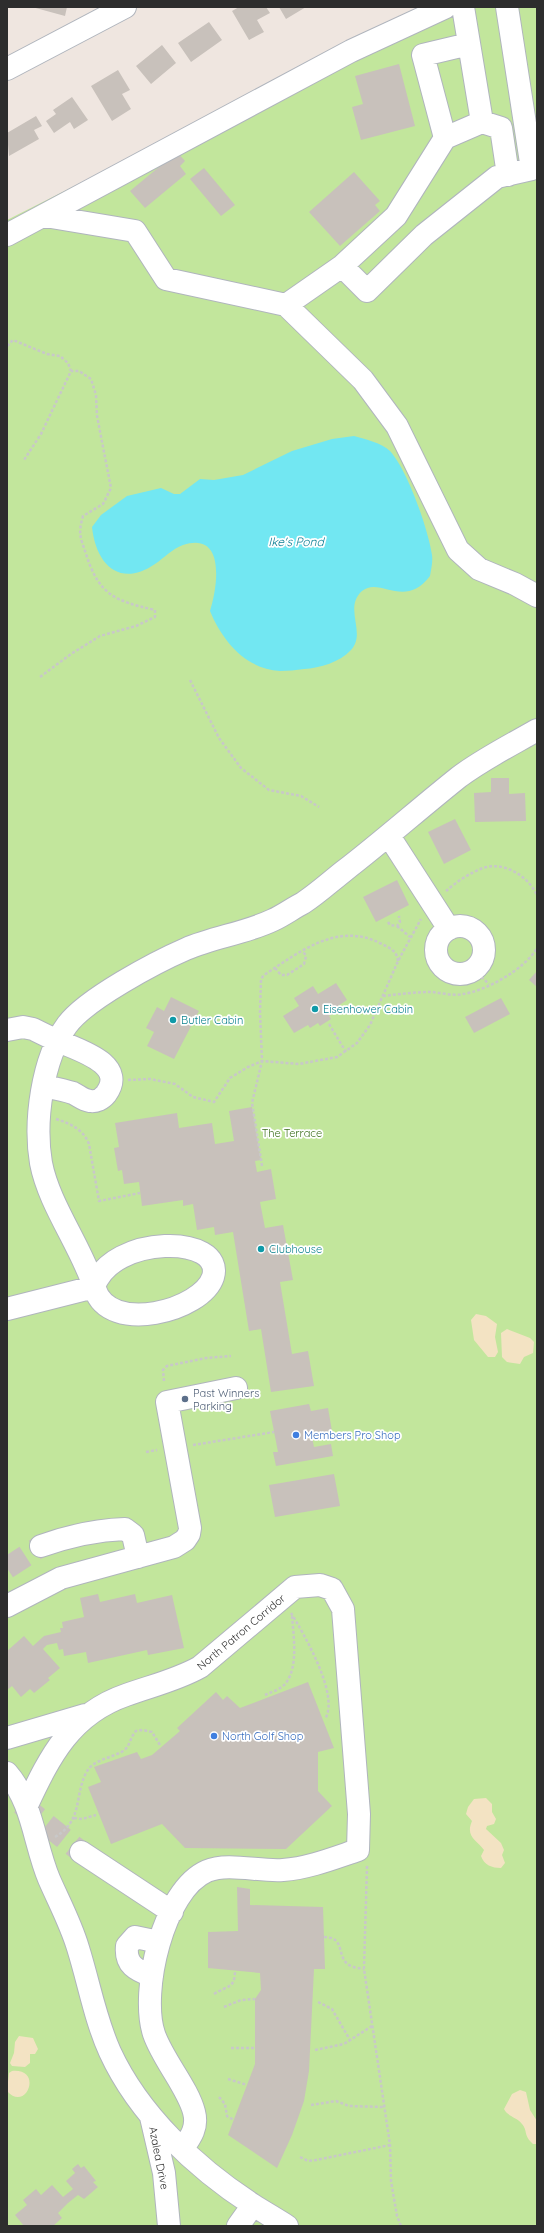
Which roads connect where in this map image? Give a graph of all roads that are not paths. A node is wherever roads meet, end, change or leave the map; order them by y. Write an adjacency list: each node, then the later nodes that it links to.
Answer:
1 (125, 7): 6 (street)
2 (446, 7): 10 (street)
3 (463, 7): 5 (street)
4 (507, 7): 9 (street)
5 (469, 44): 7 (street); 8 (street)
6 (7, 69)
7 (482, 122): 8 (street); 9 (street)
8 (445, 138): 12 (street)
9 (508, 175): 12 (street)
10 (45, 216): 11 (street); 13 (street)
11 (7, 236)
12 (342, 266): 13 (street)
13 (286, 305): 14 (street)
14 (537, 596)
15 (537, 730): 16 (street)
16 (389, 836): 17 (street); 19 (street)
17 (449, 929): 17 (street)
18 (7, 1030): 19 (street)
19 (57, 1041): 20 (street); 20 (street)
20 (43, 1086): 21 (street)
21 (94, 1287): 21 (street); 22 (street)
22 (7, 1309)
23 (236, 1388): 25 (street)
24 (41, 1546): 25 (street)
25 (138, 1557): 26 (street)
26 (7, 1606)
27 (88, 1714): 28 (street); 30 (street, North Patron Corridor); 32 (street, North Patron Corridor)
28 (7, 1738)
29 (7, 1773): 30 (street)
30 (27, 1805): 35 (street)
31 (81, 1852): 32 (street)
32 (172, 1912): 33 (street)
33 (159, 1942): 34 (street); 34 (street)
34 (152, 1976): 36 (street)
35 (150, 2115): 36 (street); 38 (street, Azalea Drive)
36 (183, 2148): 37 (street)
37 (253, 2205): 39 (street); 40 (street)
38 (169, 2226)
39 (238, 2226)
40 (286, 2226)

